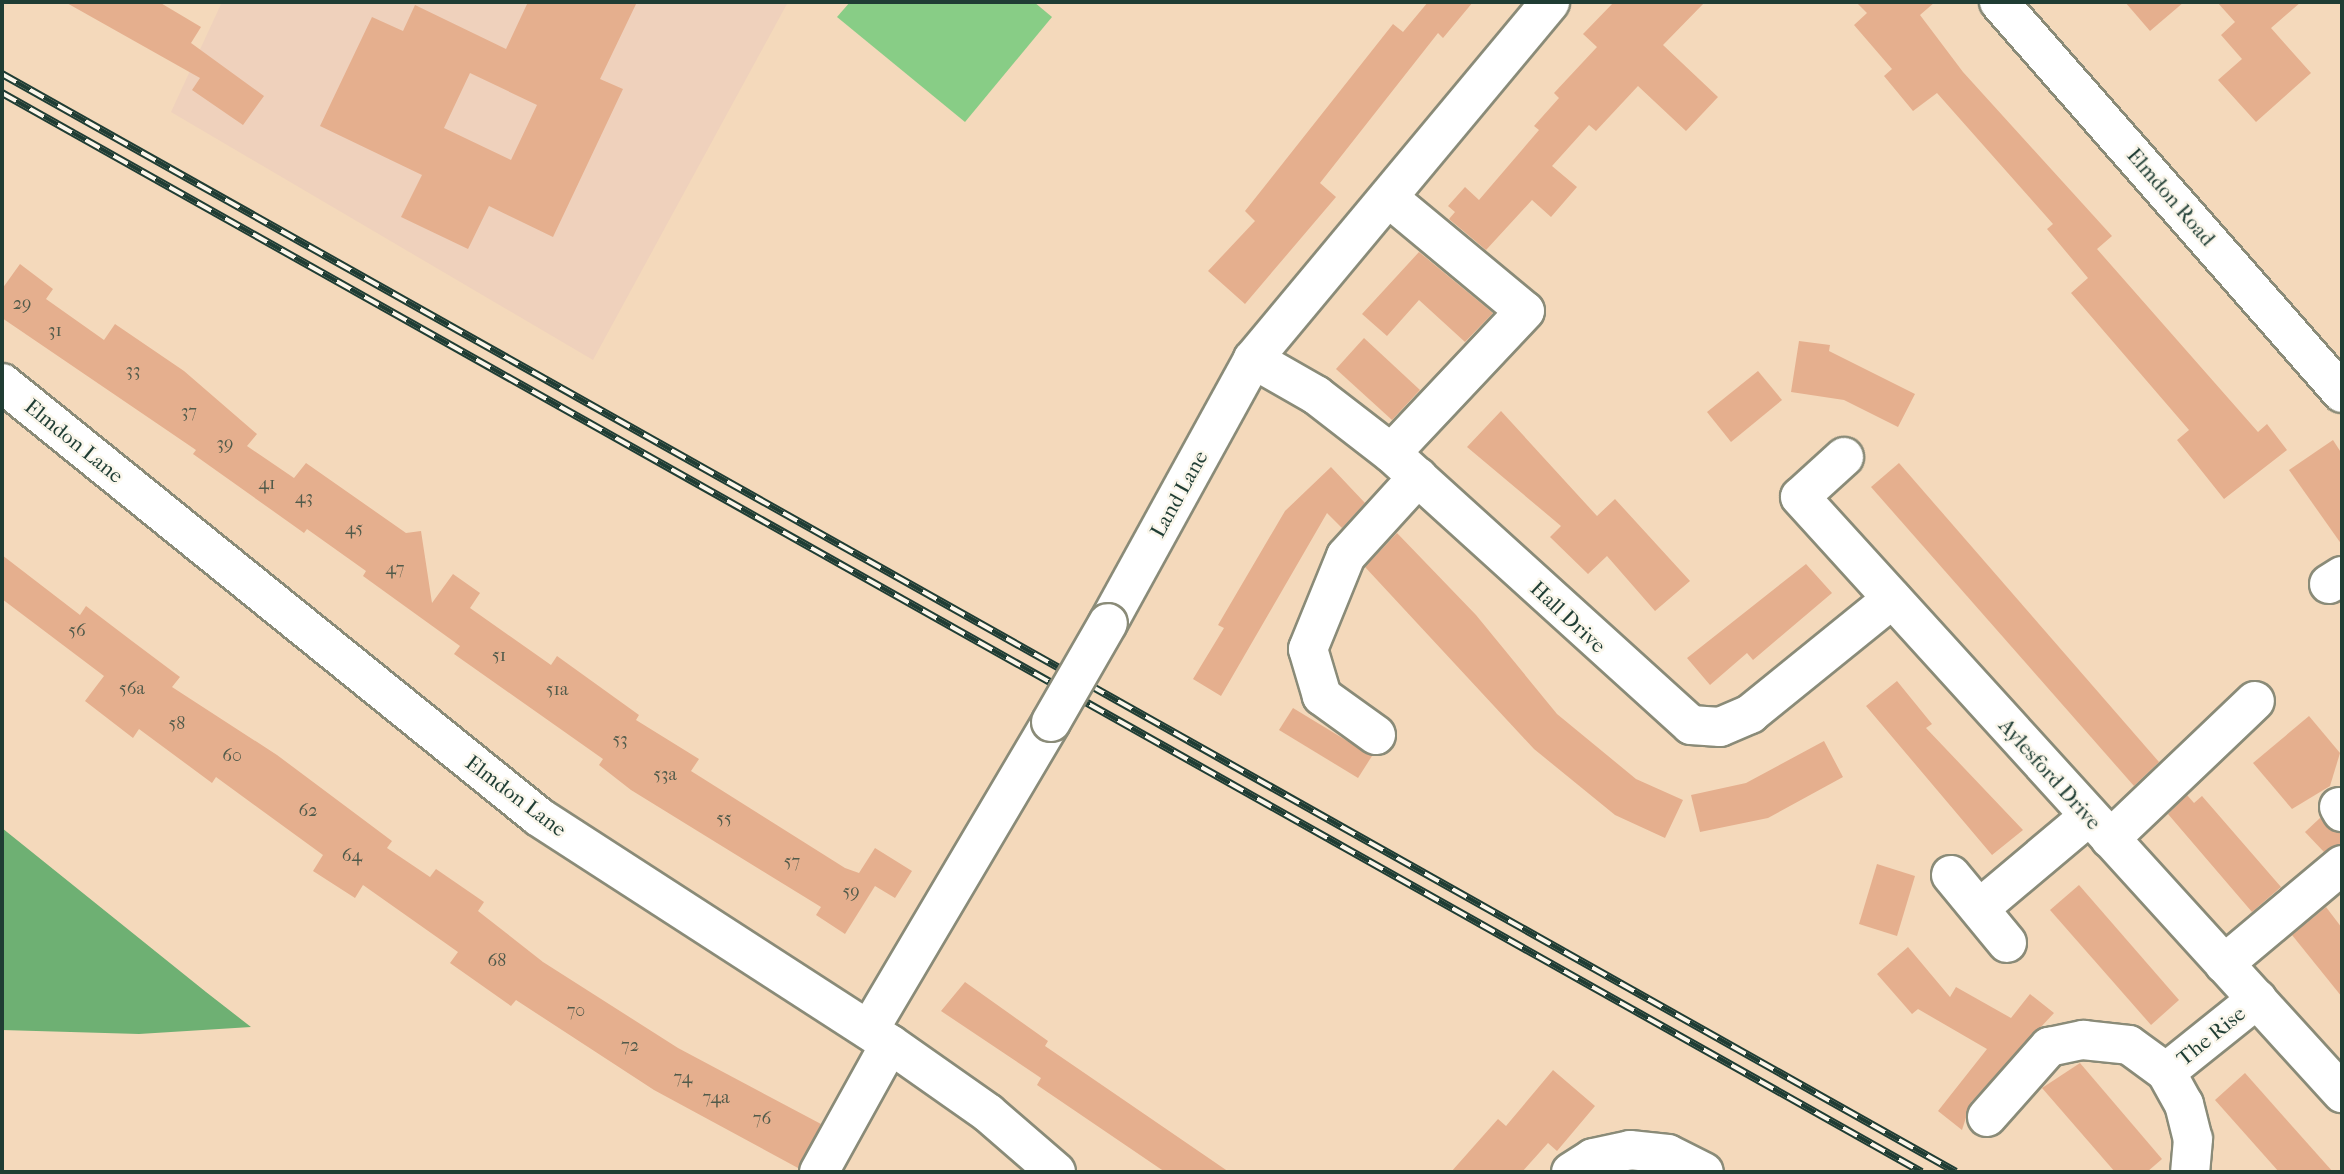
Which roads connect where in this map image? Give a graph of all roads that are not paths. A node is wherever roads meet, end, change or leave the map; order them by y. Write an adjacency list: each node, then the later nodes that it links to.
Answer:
1 (1550, 2): 3 (street, Land Lane)
2 (1999, 2): 6 (street, Elmdon Road)
3 (1390, 199): 4 (street, Land Lane); 8 (street)
4 (1254, 359): 8 (street, Hall Drive); 19 (street, Land Lane, bridge)
5 (2, 383): 19 (street, Elmdon Lane)
6 (2342, 393)
7 (1844, 457): 9 (street, Aylesford Drive)
8 (1404, 465): 9 (street, Hall Drive); 11 (street)
9 (1892, 599): 12 (street, Aylesford Drive)
10 (2255, 701): 12 (street)
11 (1376, 735)
12 (2099, 828): 15 (street); 17 (street, Aylesford Drive)
13 (2342, 865): 17 (street)
14 (1951, 875): 15 (street)
15 (1980, 908): 16 (street)
16 (2007, 943)
17 (2224, 964): 18 (street, Aylesford Drive)
18 (2257, 999): 20 (street, The Rise); 21 (street, Aylesford Drive)
19 (880, 1037): 23 (street, Land Lane); 24 (street, Elmdon Lane)
20 (2175, 1088): 22 (street, The Rise); 27 (street)
21 (2342, 1093)
22 (1987, 1117)
23 (819, 1172)
24 (1056, 1172)
25 (1571, 1172): 26 (street)
26 (1704, 1172)
27 (2190, 1172)

